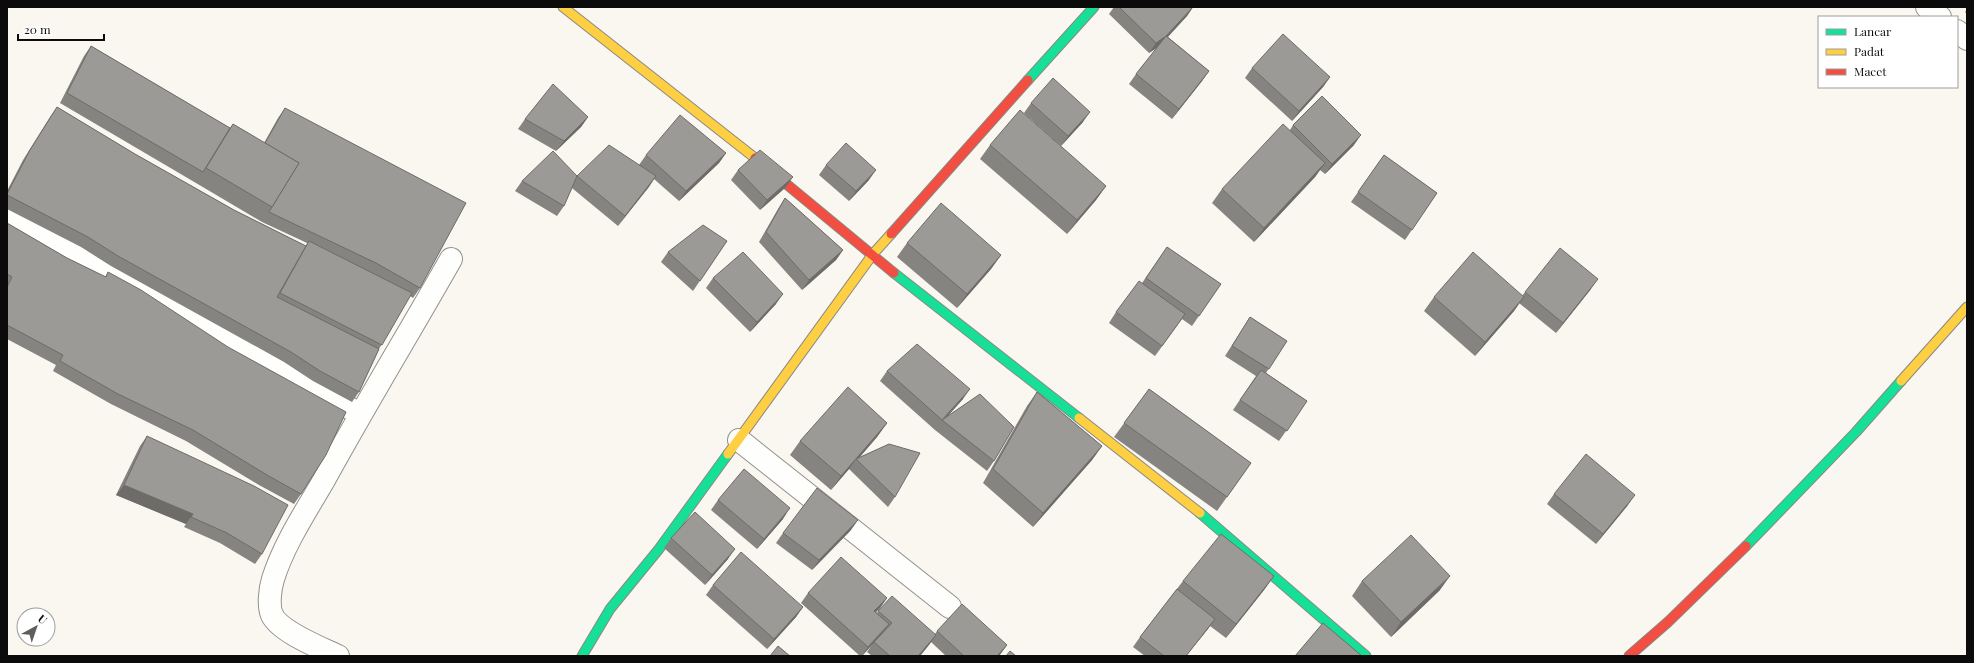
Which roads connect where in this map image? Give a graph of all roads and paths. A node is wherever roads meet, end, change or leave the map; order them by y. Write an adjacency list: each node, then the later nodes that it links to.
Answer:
1 (563, 7): 8 (street)
2 (1094, 7): 8 (street)
3 (1927, 7): 4 (street)
4 (1939, 16)
5 (1958, 32): 6 (street)
6 (1967, 39)
7 (12, 218): 11 (street)
8 (873, 254): 12 (street); 16 (street)
9 (451, 260): 11 (street)
10 (1967, 306): 17 (street)
11 (360, 414): 14 (street)
12 (739, 440): 13 (street); 15 (street)
13 (950, 607)
14 (338, 656)
15 (582, 656)
16 (1366, 656)
17 (1629, 656)

